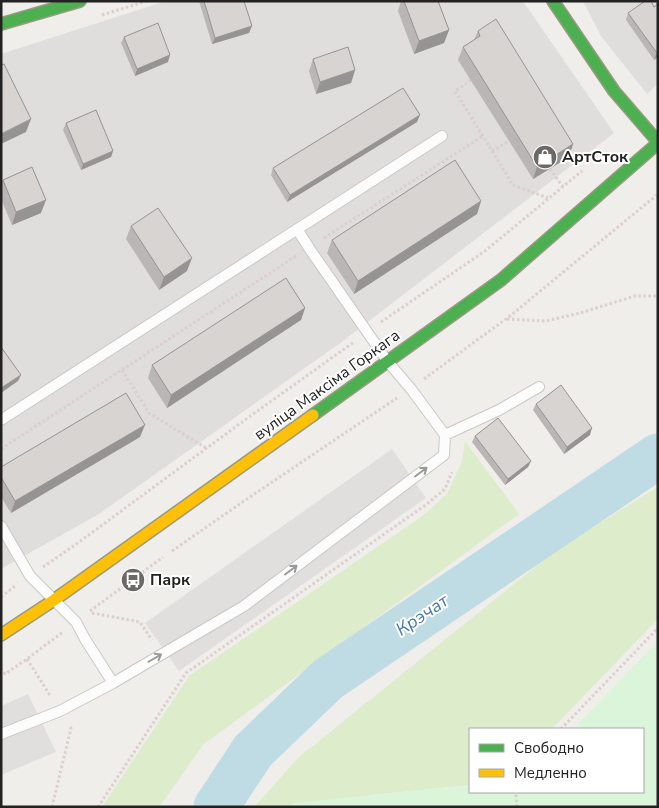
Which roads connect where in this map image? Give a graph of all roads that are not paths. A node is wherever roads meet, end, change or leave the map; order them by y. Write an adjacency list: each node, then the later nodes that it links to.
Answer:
1 (80, 1): 3 (street)
2 (553, 1): 5 (street)
3 (1, 24)
4 (442, 136): 6 (lane)
5 (658, 143): 7 (street, вуліца Максіма Горкага)
6 (297, 229): 7 (lane); 9 (lane)
7 (388, 362): 10 (lane); 12 (street, вуліца Максіма Горкага)
8 (539, 386): 10 (lane)
9 (1, 420)
10 (446, 435): 14 (lane, one-way to 10)
11 (1, 526): 12 (lane)
12 (54, 600): 13 (street, вуліца Максіма Горкага); 14 (lane)
13 (1, 636)
14 (113, 683): 15 (lane)
15 (1, 734)

